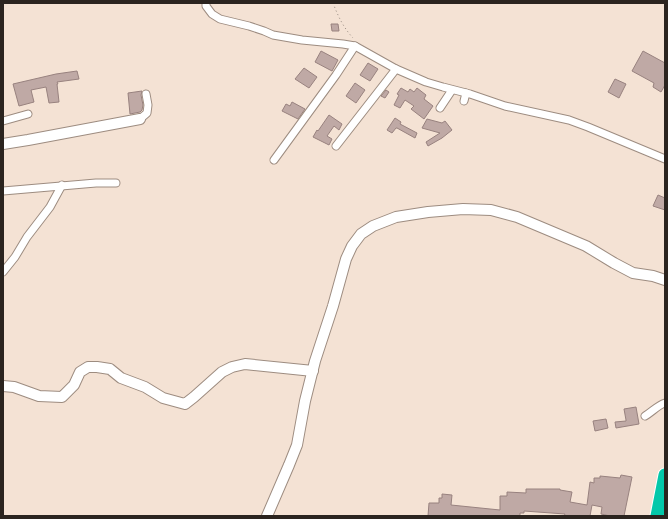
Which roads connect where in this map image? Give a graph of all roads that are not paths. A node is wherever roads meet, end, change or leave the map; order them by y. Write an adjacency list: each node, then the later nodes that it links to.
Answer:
1 (206, 3): 2 (street)
2 (356, 46): 3 (street); 15 (street)
3 (396, 69): 4 (street); 13 (street)
4 (452, 90): 5 (street); 8 (street)
5 (466, 93): 7 (street); 14 (street)
6 (146, 94): 10 (street)
7 (464, 101)
8 (440, 108)
9 (28, 114): 11 (street)
10 (140, 119): 12 (street)
11 (3, 121)
12 (3, 144)
13 (336, 146)
14 (665, 159)
15 (274, 160)
16 (116, 183): 17 (street)
17 (62, 185): 18 (street); 19 (street)
18 (3, 191)
19 (3, 272)
20 (665, 280): 21 (street)
21 (312, 371): 22 (street); 26 (street)
22 (3, 386)
23 (665, 403): 24 (street)
24 (645, 416)
25 (665, 475): 27 (highway)
26 (267, 516)
27 (657, 516)

